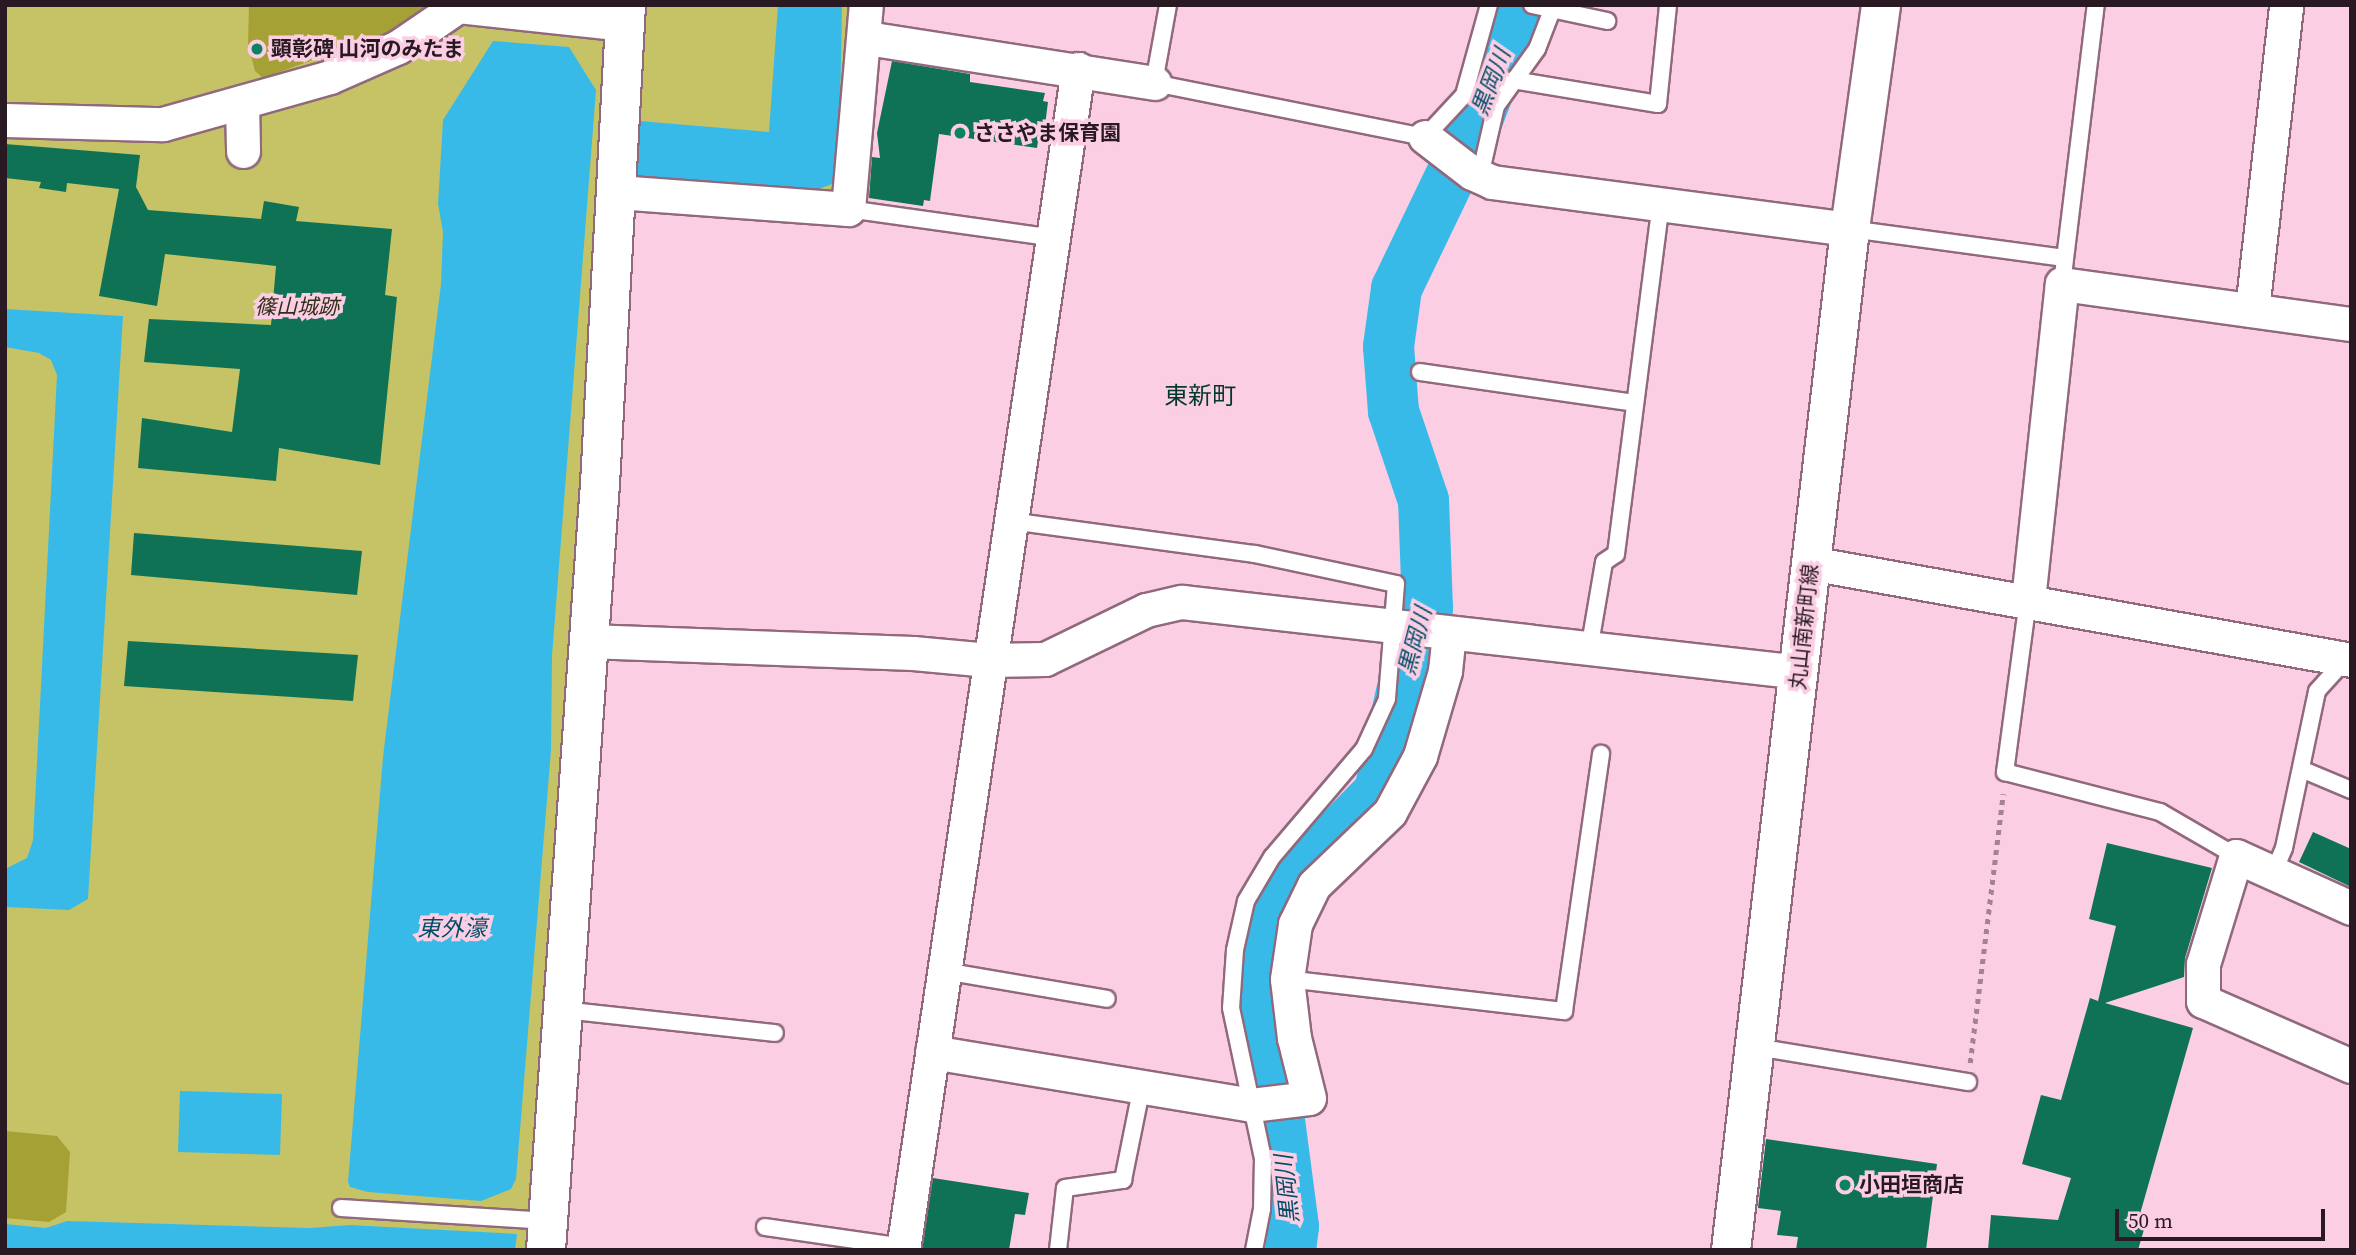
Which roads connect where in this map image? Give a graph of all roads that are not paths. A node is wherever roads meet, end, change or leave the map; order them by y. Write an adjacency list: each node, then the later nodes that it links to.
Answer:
1 (866, 5): 12 (street)
2 (1168, 5): 15 (lane)
3 (1489, 5): 18 (lane)
4 (1532, 5): 9 (lane)
5 (1668, 5): 14 (lane)
6 (1881, 5): 24 (main road, 丸山南新町線)
7 (2096, 5): 26 (lane)
8 (2286, 5): 27 (street)
9 (1552, 10): 11 (lane); 14 (lane)
10 (626, 15): 16 (street); 21 (main road)
11 (1606, 21)
12 (867, 38): 13 (street); 23 (street)
13 (1079, 69): 15 (street); 25 (street)
14 (1513, 80): 20 (lane)
15 (1154, 83): 18 (lane)
16 (242, 102): 17 (street); 19 (street)
17 (5, 120)
18 (1434, 144): 20 (street)
19 (243, 151)
20 (1476, 174): 22 (street)
21 (617, 192): 23 (street); 36 (main road)
22 (1661, 205): 24 (street); 30 (lane)
23 (848, 209): 25 (lane)
24 (1850, 229): 26 (lane); 32 (main road, 丸山南新町線)
25 (1054, 238): 31 (street)
26 (2063, 271): 27 (street); 33 (street)
27 (2252, 310): 28 (street)
28 (2351, 324)
29 (1420, 372): 30 (lane)
30 (1635, 403): 37 (lane)
31 (1010, 521): 34 (lane); 38 (street)
32 (1810, 563): 33 (street); 40 (main road, 丸山南新町線)
33 (2028, 600): 39 (street); 44 (lane)
34 (1395, 624): 35 (street); 38 (street); 57 (lane)
35 (1444, 632): 37 (street); 48 (street)
36 (588, 642): 38 (street); 50 (main road)
37 (1590, 650): 40 (street)
38 (989, 660): 47 (street)
39 (2348, 660): 42 (lane)
40 (1799, 672): 52 (main road, 丸山南新町線)
41 (1601, 754): 48 (lane)
42 (2301, 769): 43 (lane); 45 (lane)
43 (2351, 790)
44 (2236, 856): 45 (street); 54 (street)
45 (2273, 874): 46 (street)
46 (2351, 908)
47 (944, 971): 49 (lane); 53 (street)
48 (1287, 979): 57 (street)
49 (1107, 999)
50 (563, 1010): 51 (lane); 60 (main road)
51 (775, 1033)
52 (1756, 1047): 55 (lane); 64 (main road, 丸山南新町線)
53 (932, 1052): 56 (street); 61 (street)
54 (2351, 1066)
55 (1968, 1082)
56 (1142, 1086): 57 (street); 62 (lane)
57 (1256, 1105): 63 (lane)
58 (341, 1208): 60 (lane)
59 (765, 1227): 61 (lane)
60 (548, 1235)
61 (903, 1248)
62 (1058, 1250)
63 (1254, 1250)
64 (1731, 1250)

